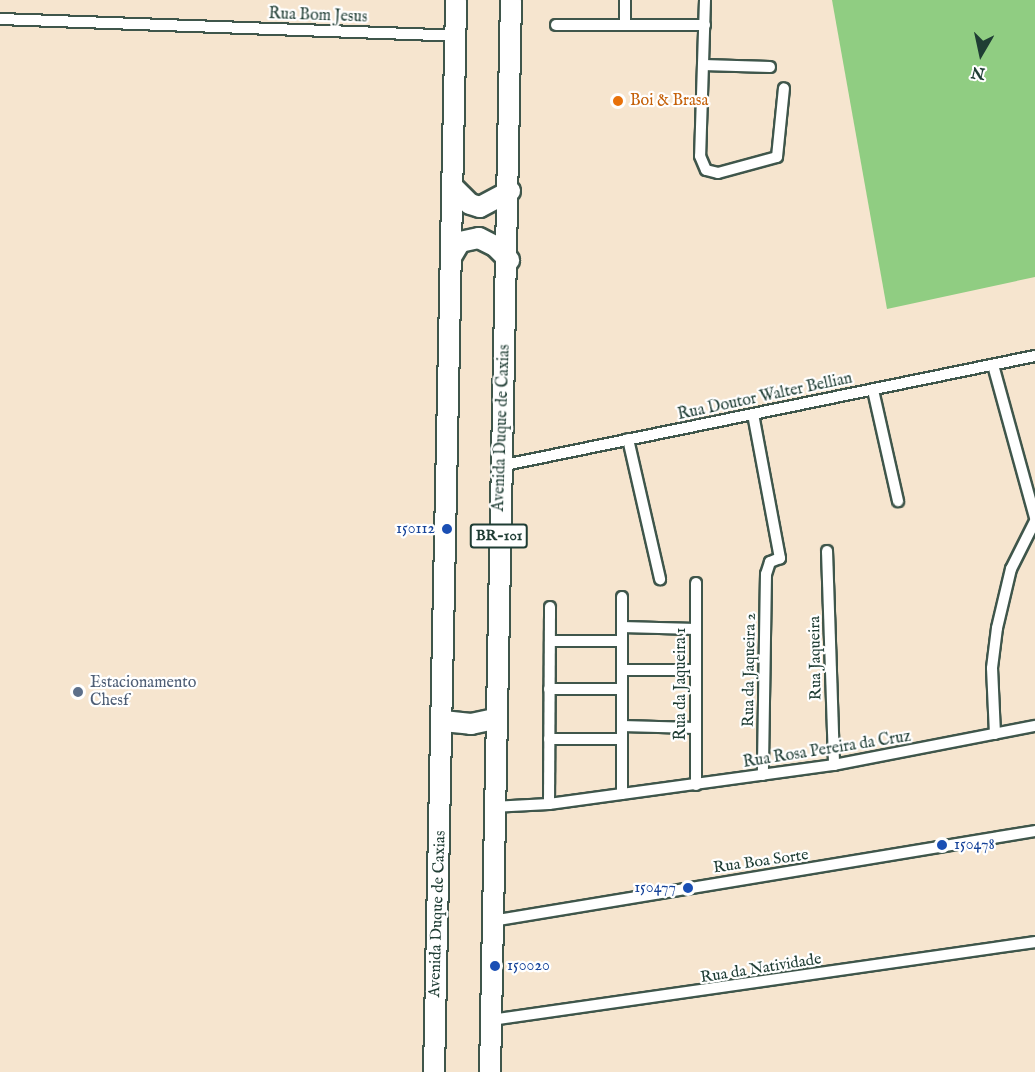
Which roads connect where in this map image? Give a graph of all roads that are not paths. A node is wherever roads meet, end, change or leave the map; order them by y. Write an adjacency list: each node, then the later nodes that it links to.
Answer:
1 (456, 0): 9 (highway, Avenida Duque de Caxias / BR-101)
2 (511, 0): 14 (highway, Avenida Duque de Caxias / BR-101)
3 (626, 0): 6 (street)
4 (705, 0): 8 (street)
5 (0, 19): 9 (street, Rua Bom Jesus)
6 (625, 24): 7 (street); 8 (street)
7 (556, 25)
8 (705, 25): 10 (street)
9 (456, 36): 13 (highway, Avenida Duque de Caxias / BR-101)
10 (703, 65): 11 (street); 12 (street)
11 (770, 67)
12 (784, 88)
13 (452, 186): 14 (highway); 15 (highway, Avenida Duque de Caxias / BR-101)
14 (510, 191): 16 (highway, Avenida Duque de Caxias / BR-101)
15 (451, 257): 16 (highway); 39 (highway, Avenida Duque de Caxias / BR-101)
16 (509, 260): 22 (highway, Avenida Duque de Caxias / BR-101)
17 (1035, 356): 18 (street, Rua Doutor Walter Bellian)
18 (993, 365): 19 (street, Rua Doutor Walter Bellian); 24 (street)
19 (873, 390): 20 (street, Rua Doutor Walter Bellian); 23 (street)
20 (753, 414): 21 (street, Rua Doutor Walter Bellian); 47 (street, Rua da Jaqueira 2)
21 (628, 439): 22 (street, Rua Doutor Walter Bellian); 26 (street)
22 (500, 466): 38 (highway, Avenida Duque de Caxias / BR-101)
23 (898, 501)
24 (1035, 520): 43 (street)
25 (828, 551): 46 (street, Rua Jaqueira)
26 (660, 579)
27 (696, 583): 31 (street, Rua da Jaqueira 1)
28 (622, 597): 30 (street)
29 (550, 606): 32 (street)
30 (622, 627): 31 (street); 33 (street)
31 (696, 628): 35 (street, Rua da Jaqueira 1)
32 (550, 641): 33 (street); 36 (street)
33 (622, 641): 34 (street)
34 (622, 670): 35 (street); 37 (street)
35 (695, 670): 42 (street, Rua da Jaqueira 1)
36 (549, 689): 37 (street); 44 (street)
37 (622, 689): 40 (street)
38 (494, 719): 39 (highway); 51 (highway, Avenida Duque de Caxias / BR-101)
39 (442, 721): 56 (highway, Avenida Duque de Caxias / BR-101)
40 (622, 726): 42 (street); 45 (street)
41 (1035, 726): 43 (street, Rua Rosa Pereira da Cruz)
42 (695, 728): 48 (street, Rua da Jaqueira 1)
43 (995, 734): 46 (street, Rua Rosa Pereira da Cruz)
44 (549, 739): 45 (street); 50 (street)
45 (622, 739): 49 (street)
46 (834, 765): 47 (street, Rua Rosa Pereira da Cruz)
47 (763, 775): 48 (street, Rua Rosa Pereira da Cruz)
48 (696, 785): 49 (street, Rua Rosa Pereira da Cruz)
49 (622, 794): 50 (street, Rua Rosa Pereira da Cruz)
50 (549, 804): 51 (street, Rua Rosa Pereira da Cruz)
51 (492, 807): 53 (highway, Avenida Duque de Caxias / BR-101)
52 (1035, 831): 53 (street, Rua Boa Sorte)
53 (492, 921): 55 (highway, Avenida Duque de Caxias / BR-101)
54 (1035, 942): 55 (street, Rua da Natividade)
55 (491, 1020): 57 (highway, Avenida Duque de Caxias / BR-101)
56 (434, 1072)
57 (490, 1072)

